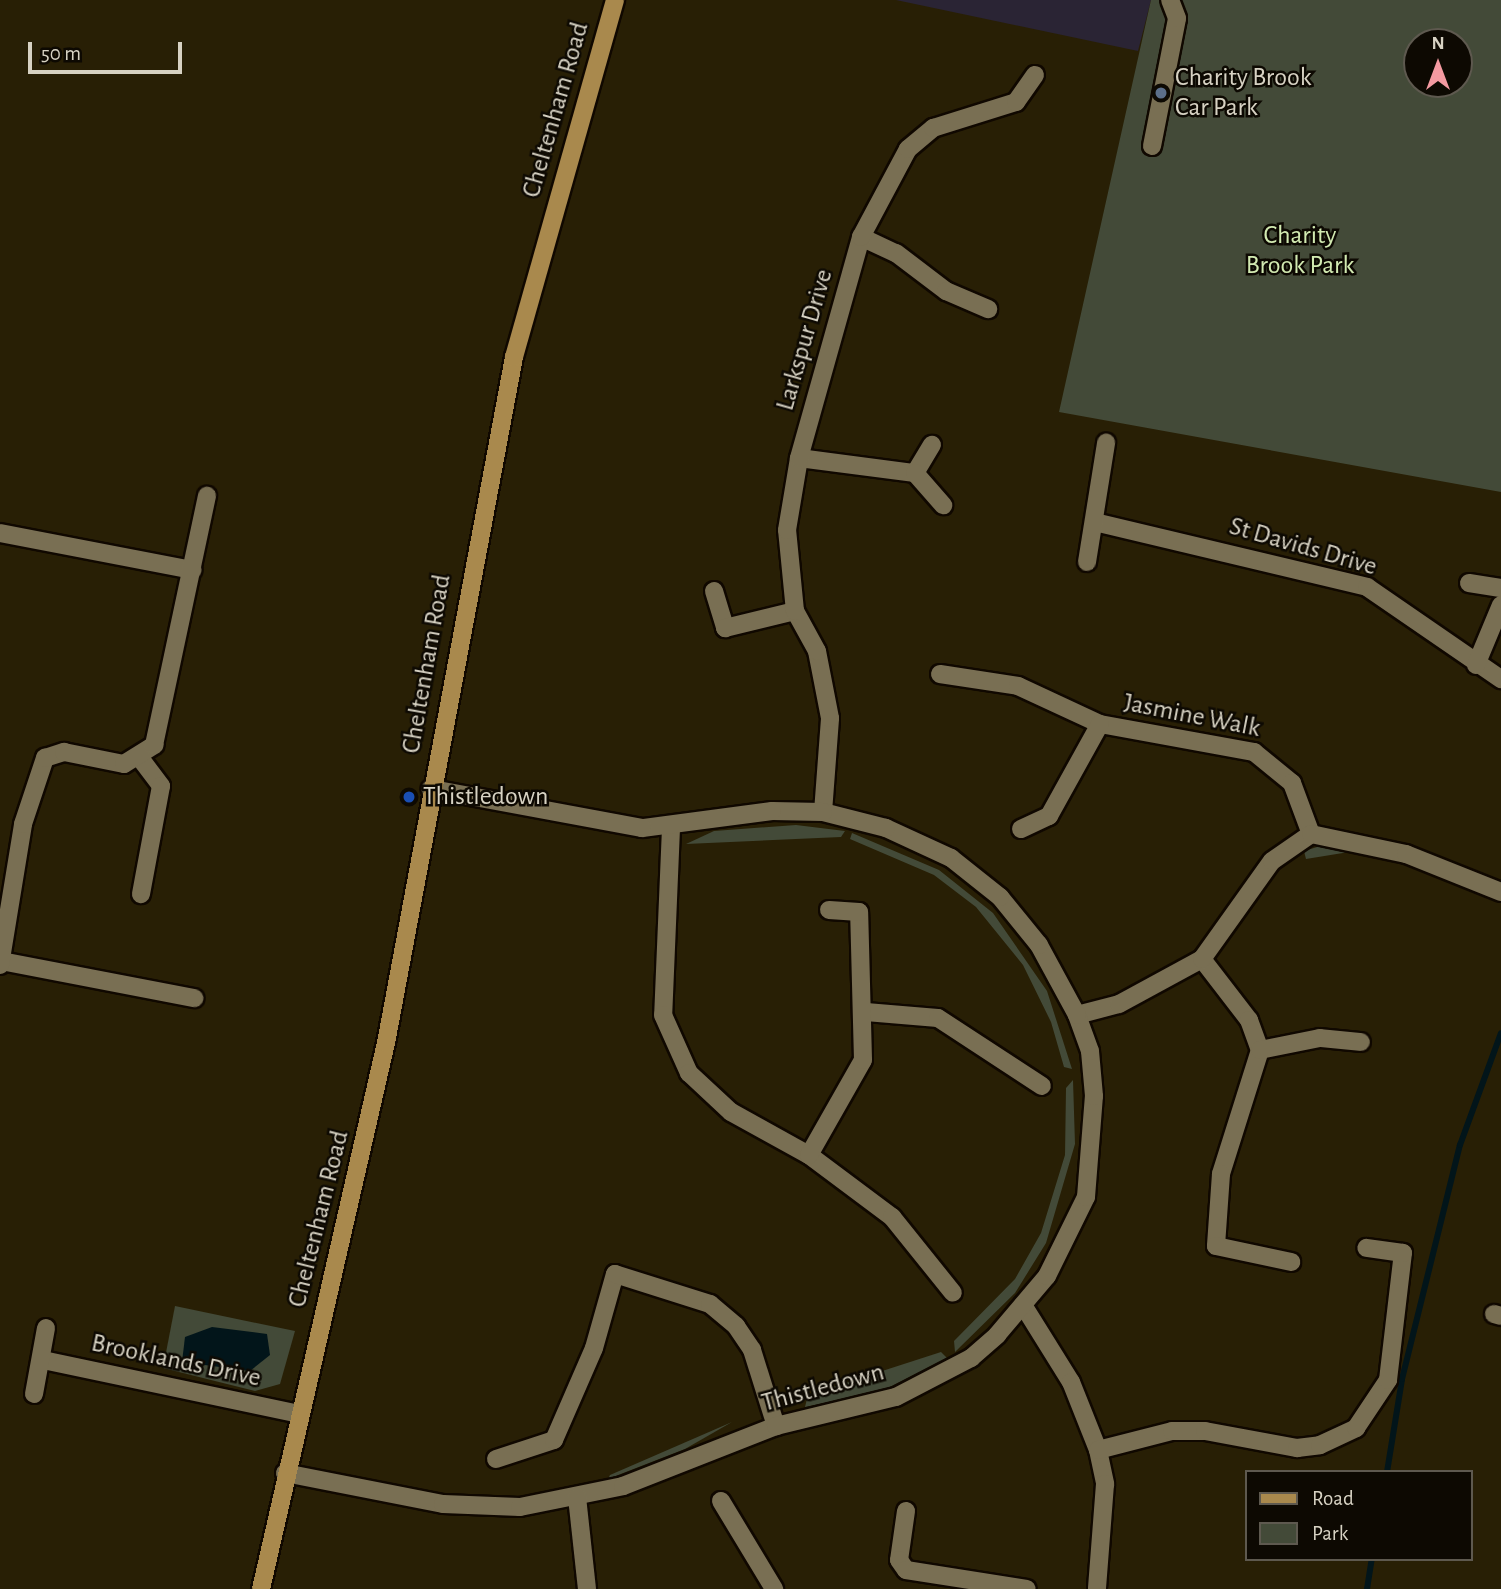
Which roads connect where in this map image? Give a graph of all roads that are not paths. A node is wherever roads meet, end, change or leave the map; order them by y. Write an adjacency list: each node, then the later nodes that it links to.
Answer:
1 (615, 0): 27 (main road, Cheltenham Road)
2 (1170, 0): 4 (street)
3 (1035, 75): 5 (street, Larkspur Drive)
4 (1152, 146)
5 (861, 237): 6 (street); 9 (street, Larkspur Drive)
6 (988, 309)
7 (1106, 443): 13 (street)
8 (932, 445): 10 (street)
9 (799, 458): 10 (street); 21 (street, Larkspur Drive)
10 (915, 473): 12 (street)
11 (207, 496): 16 (street)
12 (943, 505)
13 (1095, 522): 15 (street); 22 (street, St Davids Drive)
14 (0, 533): 16 (street)
15 (1087, 562)
16 (192, 570): 26 (street)
17 (1469, 583): 18 (street)
18 (1501, 588)
19 (714, 591): 21 (street)
20 (1501, 605): 22 (street)
21 (794, 611): 28 (street, Larkspur Drive)
22 (1476, 665): 24 (street, St Davids Drive)
23 (940, 674): 25 (street, Jasmine Walk)
24 (1501, 679)
25 (1100, 724): 30 (street, Jasmine Walk); 31 (street, Jasmine Walk)
26 (140, 758): 33 (street); 36 (street)
27 (431, 789): 29 (street, Thistledown); 51 (main road, Cheltenham Road)
28 (823, 812): 29 (street, Thistledown); 39 (street, Thistledown)
29 (671, 828): 43 (street)
30 (1021, 829)
31 (1311, 834): 32 (street); 35 (street)
32 (1501, 892)
33 (141, 894)
34 (830, 910): 38 (street)
35 (1202, 959): 39 (street); 41 (street)
36 (0, 963): 37 (street)
37 (194, 998)
38 (866, 1012): 42 (street); 43 (street)
39 (1077, 1015): 47 (street, Thistledown)
40 (1361, 1042): 41 (street)
41 (1260, 1050): 45 (street)
42 (1042, 1086)
43 (809, 1155): 46 (street)
44 (1366, 1248): 53 (street)
45 (1291, 1262)
46 (953, 1293)
47 (1023, 1305): 52 (street, Thistledown); 53 (street)
48 (46, 1328): 49 (street)
49 (43, 1360): 50 (street); 51 (street, Brooklands Drive)
50 (34, 1394)
51 (299, 1414): 55 (main road, Cheltenham Road)
52 (776, 1426): 54 (street); 56 (street, Thistledown)
53 (1098, 1450): 63 (street)
54 (496, 1459)
55 (285, 1473): 56 (street, Thistledown); 59 (main road, Cheltenham Road)
56 (577, 1497): 60 (street)
57 (722, 1501): 61 (street)
58 (906, 1511): 62 (street)
59 (261, 1589)
60 (587, 1589)
61 (774, 1589)
62 (1027, 1589)
63 (1097, 1589)

